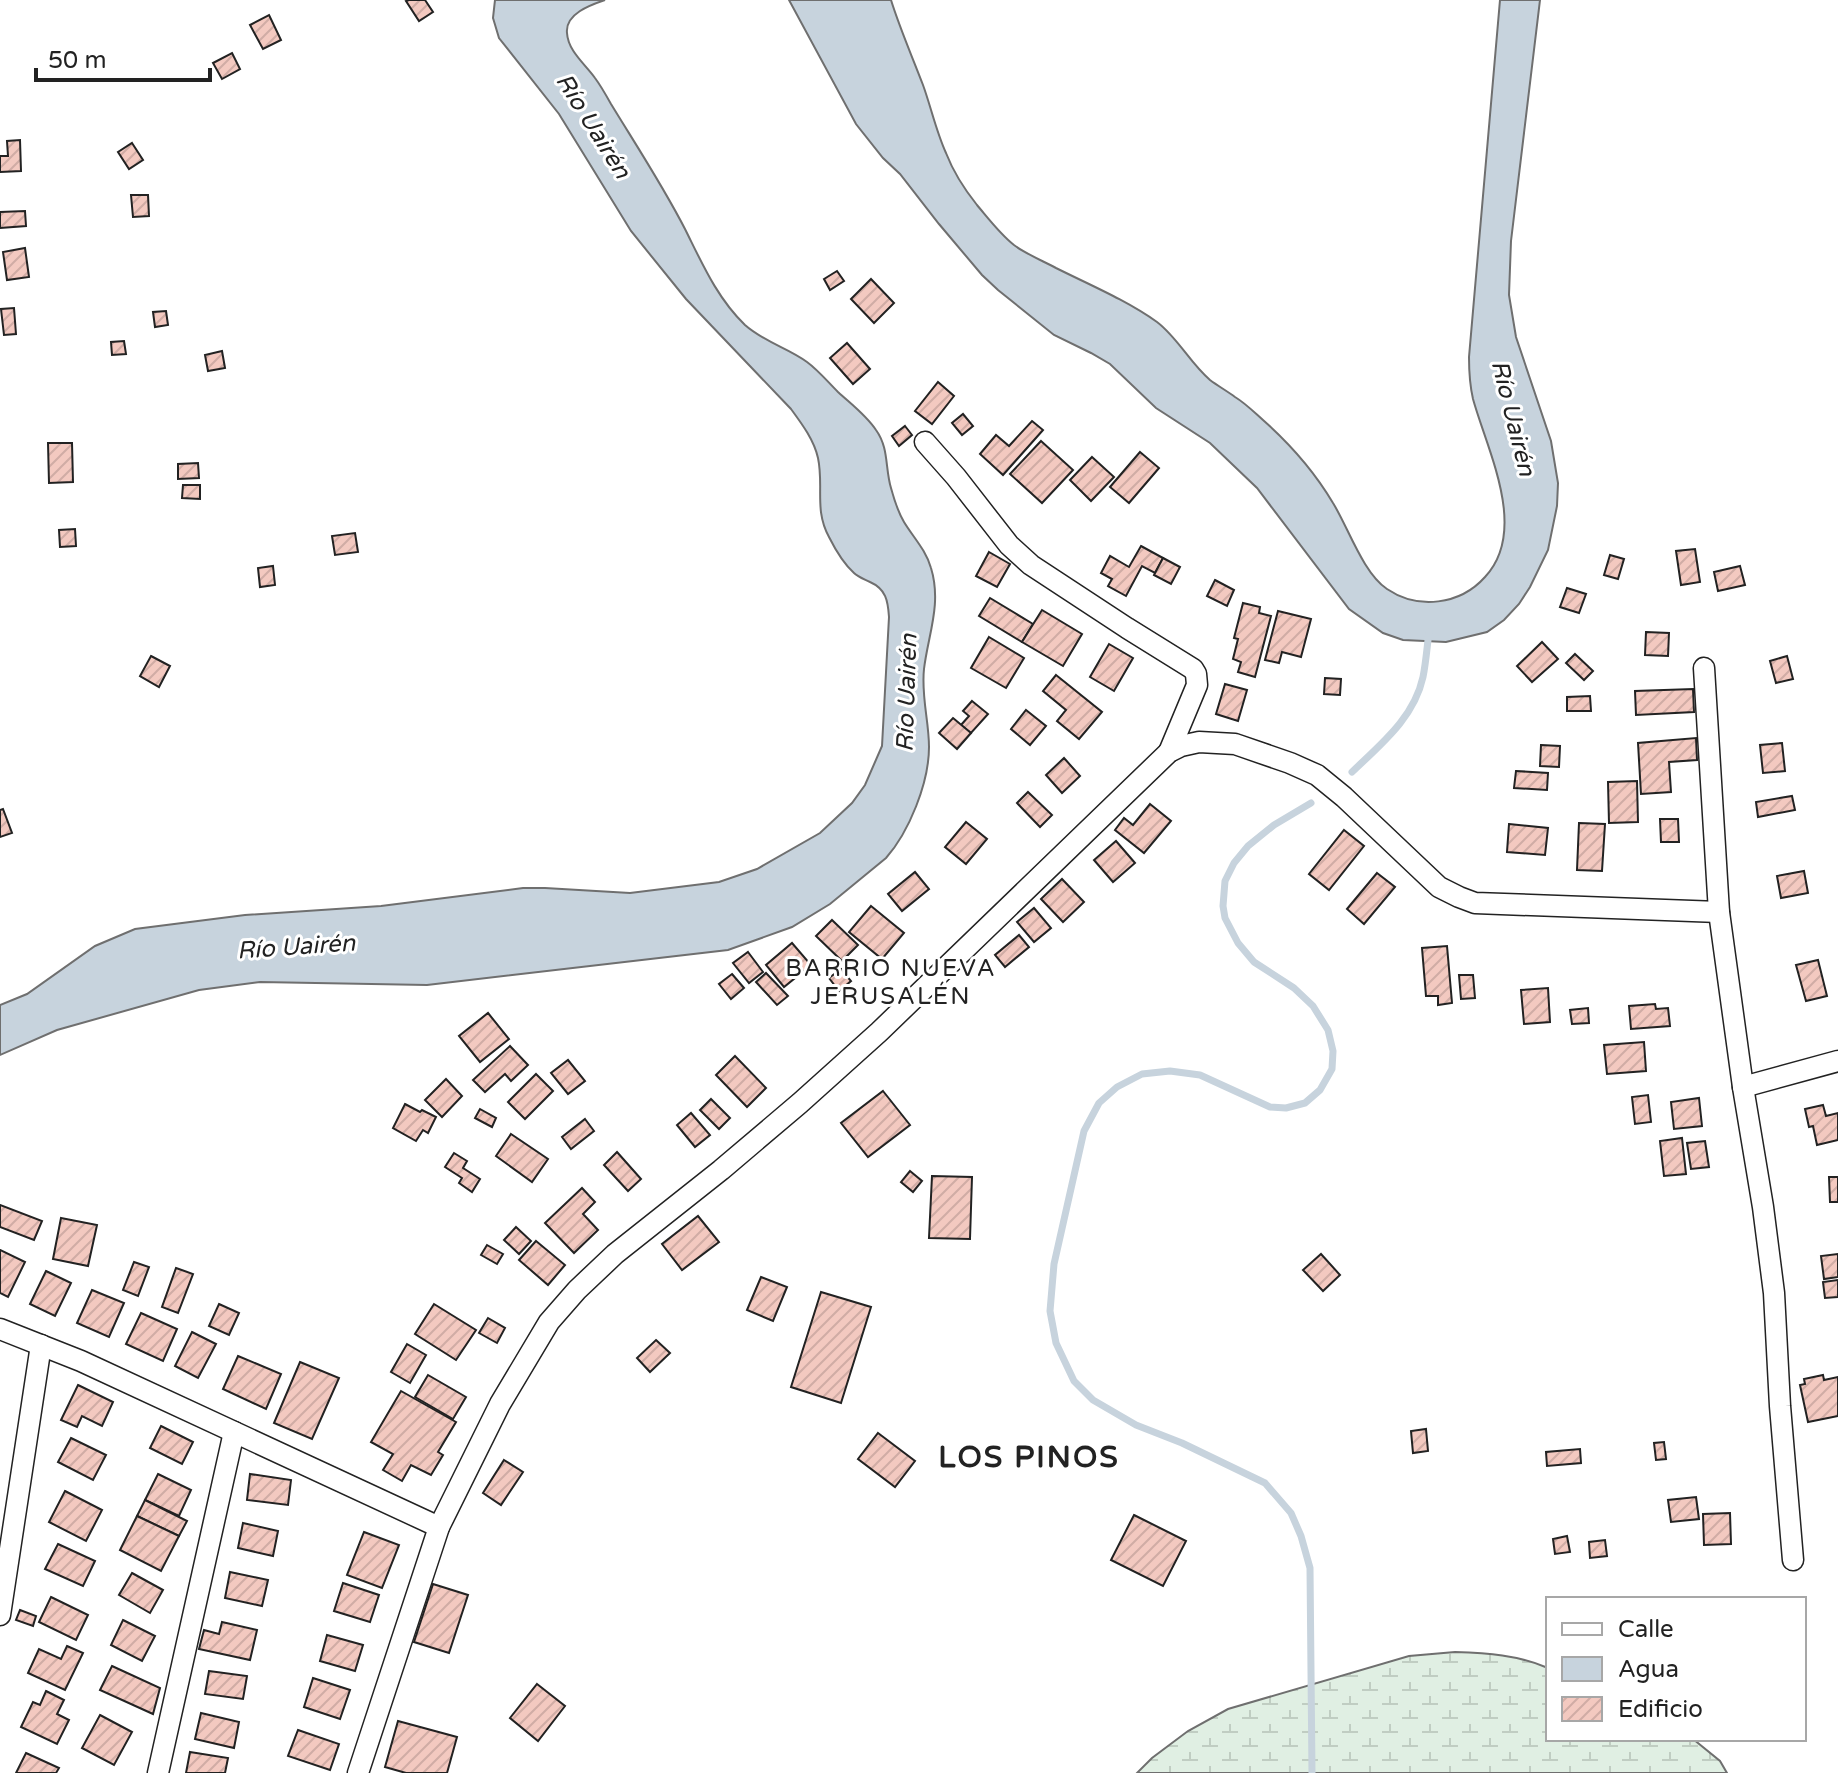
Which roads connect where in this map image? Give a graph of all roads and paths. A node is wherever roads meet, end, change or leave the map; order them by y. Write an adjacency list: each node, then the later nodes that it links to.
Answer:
1 (925, 442): 3 (street)
2 (1704, 668): 4 (street)
3 (1169, 752): 4 (street); 10 (street)
4 (1719, 912): 6 (street)
5 (1838, 1061): 6 (street)
6 (1743, 1087): 11 (street)
7 (0, 1329): 8 (street)
8 (41, 1345): 9 (street); 12 (street)
9 (234, 1432): 10 (street); 13 (street)
10 (439, 1527): 14 (street)
11 (1793, 1560)
12 (0, 1615)
13 (158, 1773)
14 (358, 1773)

